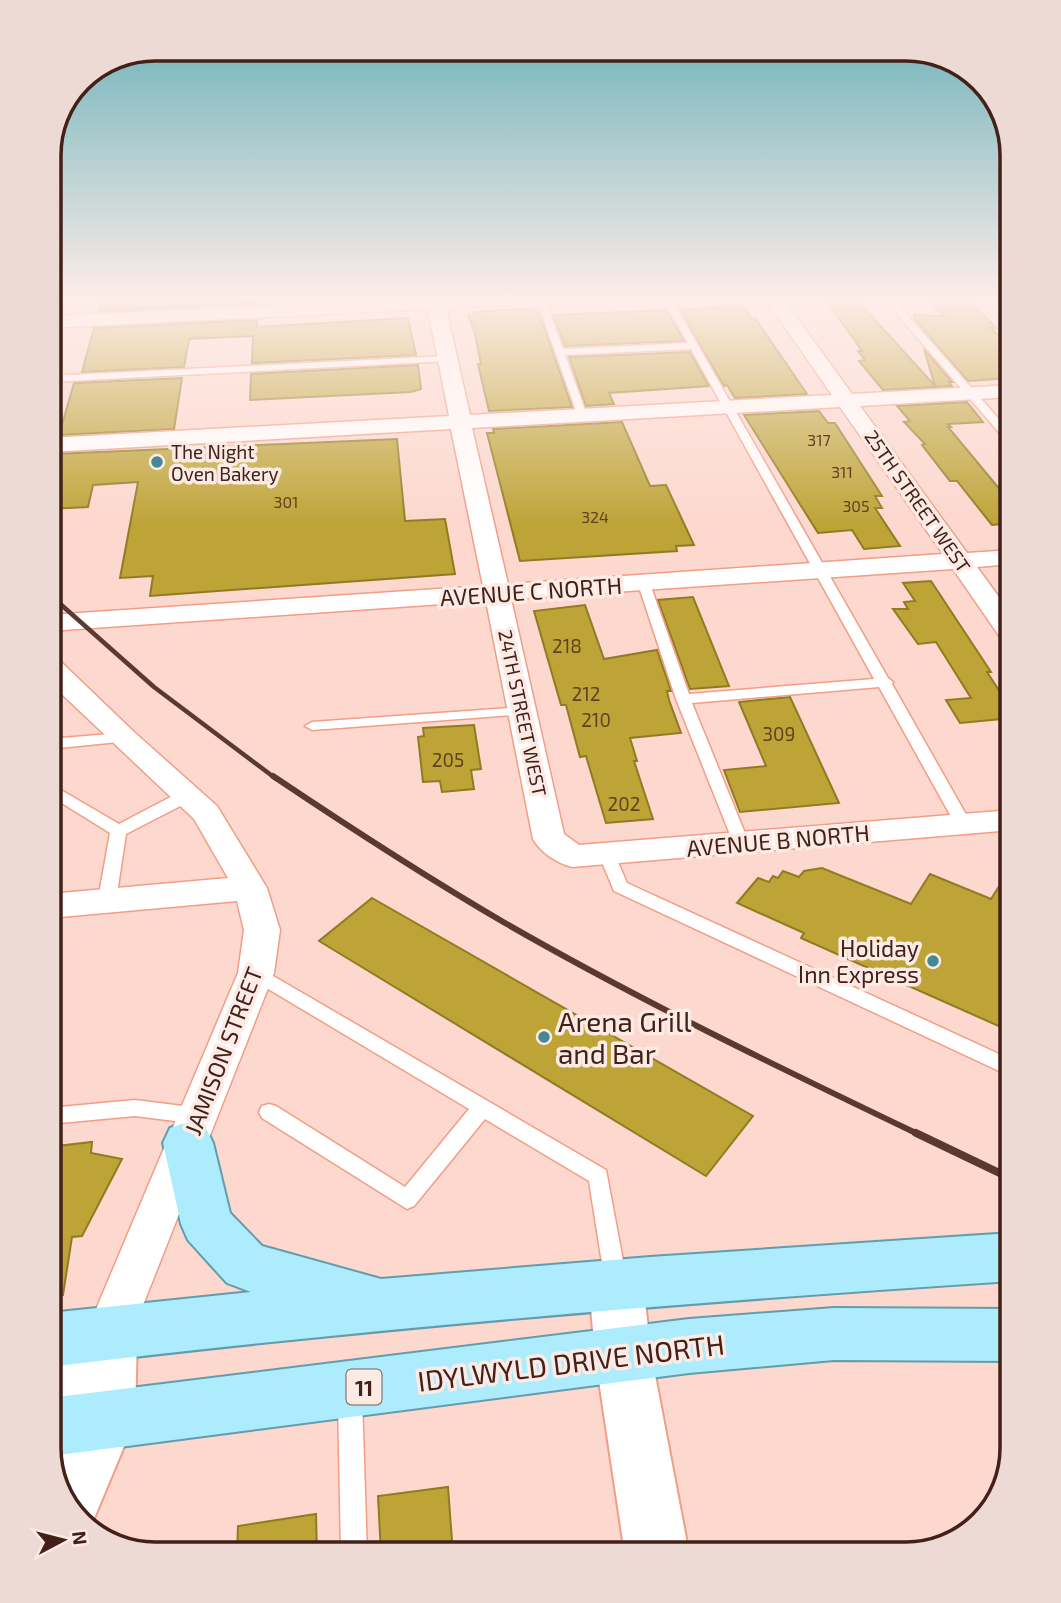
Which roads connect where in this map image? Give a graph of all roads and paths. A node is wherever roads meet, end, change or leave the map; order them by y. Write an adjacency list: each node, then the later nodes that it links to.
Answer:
1 (132, 375): 7 (lane)
2 (450, 375): 13 (street, 24TH STREET WEST)
3 (568, 375): 12 (lane)
4 (710, 375): 11 (lane)
5 (829, 375): 10 (street, 25TH STREET WEST)
6 (955, 375): 9 (lane)
7 (61, 378)
8 (1000, 392): 9 (street)
9 (972, 394): 10 (street); 14 (lane)
10 (847, 400): 11 (street); 17 (street, 25TH STREET WEST)
11 (728, 406): 12 (street); 18 (lane)
12 (582, 415): 13 (street)
13 (461, 422): 15 (street); 20 (street, 24TH STREET WEST)
14 (1000, 427)
15 (61, 444)
16 (1000, 558): 17 (street, AVENUE C NORTH)
17 (960, 561): 18 (street, AVENUE C NORTH); 21 (street, 25TH STREET WEST)
18 (821, 572): 19 (street, AVENUE C NORTH); 24 (lane)
19 (644, 584): 20 (street, AVENUE C NORTH); 25 (lane)
20 (498, 593): 22 (street, AVENUE C NORTH); 26 (street, 24TH STREET WEST)
21 (1000, 617)
22 (61, 622)
23 (61, 678): 28 (street, JAMISON STREET)
24 (886, 682): 25 (lane); 33 (lane)
25 (683, 699): 36 (lane)
26 (523, 711): 27 (lane); 35 (street, 24TH STREET WEST)
27 (312, 726)
28 (123, 738): 29 (lane); 31 (street, JAMISON STREET)
29 (61, 744)
30 (61, 795): 34 (lane)
31 (186, 796): 34 (lane); 38 (street, JAMISON STREET)
32 (1000, 821): 33 (street, AVENUE B NORTH)
33 (964, 825): 36 (street, AVENUE B NORTH)
34 (118, 831): 39 (lane)
35 (549, 839): 37 (street, AVENUE B NORTH)
36 (741, 843): 37 (street, AVENUE B NORTH)
37 (607, 855): 42 (lane)
38 (250, 888): 39 (street); 41 (street, JAMISON STREET)
39 (107, 900): 40 (street)
40 (61, 905)
41 (256, 973): 43 (lane); 46 (street, JAMISON STREET)
42 (1000, 1063)
43 (482, 1108): 44 (lane); 48 (lane)
44 (268, 1112)
45 (61, 1115): 46 (lane)
46 (193, 1129): 49 (main road); 50 (street, JAMISON STREET)
47 (1000, 1258): 48 (main road)
48 (616, 1284): 49 (main road); 53 (street)
49 (386, 1304): 50 (main road)
50 (109, 1333): 52 (main road); 54 (street); 56 (street)
51 (1000, 1335): 53 (main road, IDYLWYLD DRIVE NORTH / 11)
52 (61, 1339)
53 (623, 1354): 55 (main road, IDYLWYLD DRIVE NORTH / 11); 59 (street)
54 (61, 1387)
55 (349, 1389): 56 (main road, IDYLWYLD DRIVE NORTH / 11); 58 (lane)
56 (77, 1424): 57 (street)
57 (71, 1489)
58 (354, 1542)
59 (655, 1542)

